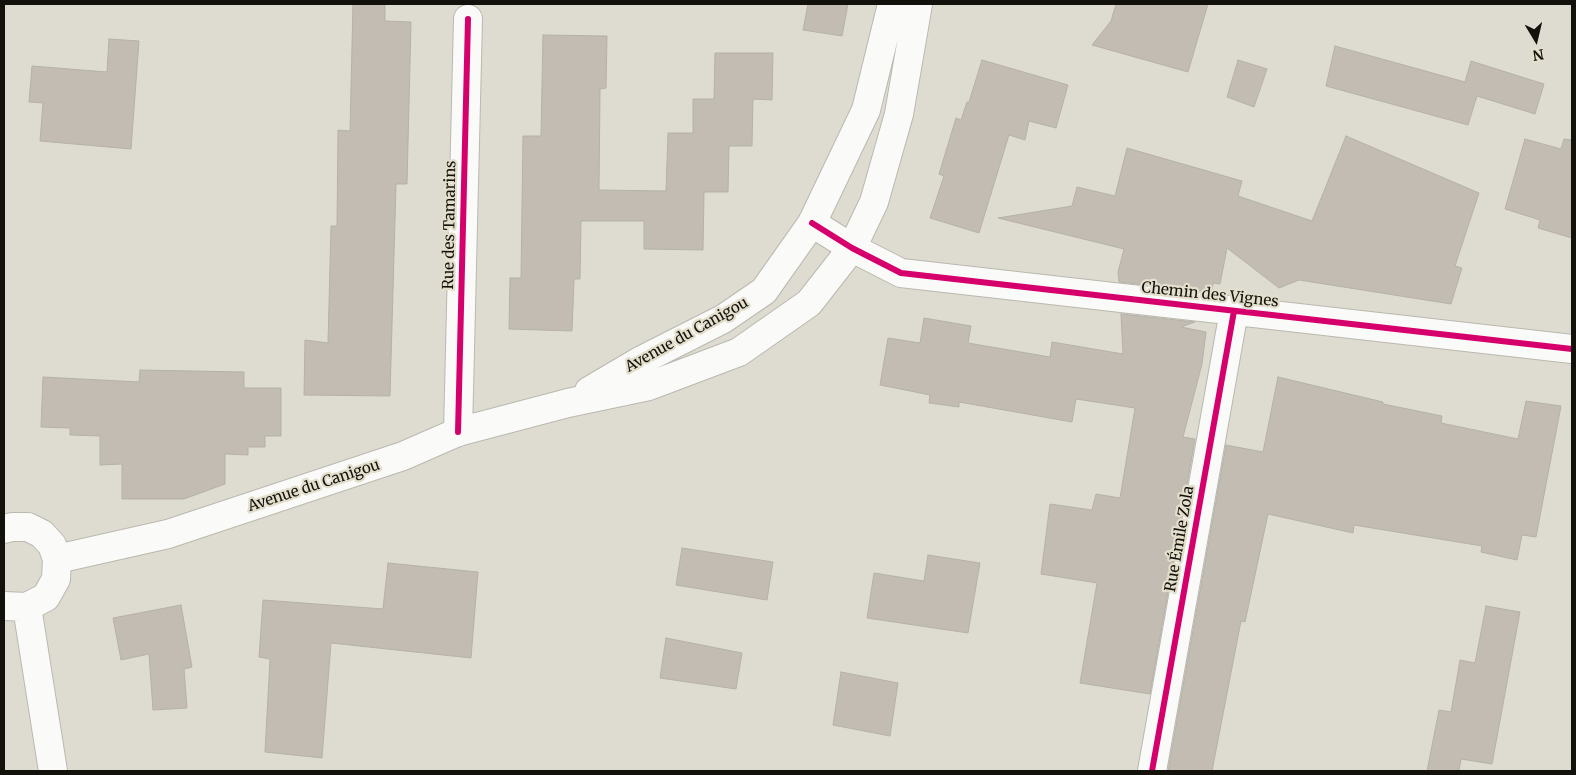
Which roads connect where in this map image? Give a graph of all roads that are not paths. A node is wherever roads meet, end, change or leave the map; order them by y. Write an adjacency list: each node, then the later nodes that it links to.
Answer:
1 (892, 4): 4 (main road, Avenue du Canigou)
2 (918, 4): 5 (main road, Avenue du Canigou)
3 (468, 19): 9 (main road, Rue des Tamarins)
4 (812, 223): 5 (main road, Chemin des Vignes); 8 (main road, Avenue du Canigou)
5 (852, 248): 6 (main road, Chemin des Vignes); 8 (main road, Avenue du Canigou)
6 (1234, 311): 7 (main road, Chemin des Vignes); 15 (main road, Rue Émile Zola)
7 (1572, 349)
8 (568, 403): 9 (main road, Avenue du Canigou)
9 (458, 432): 12 (main road, Avenue du Canigou)
10 (4, 506): 11 (main road)
11 (16, 528): 12 (main road)
12 (58, 559): 13 (main road)
13 (15, 606): 14 (main road)
14 (53, 771)
15 (1152, 771)

